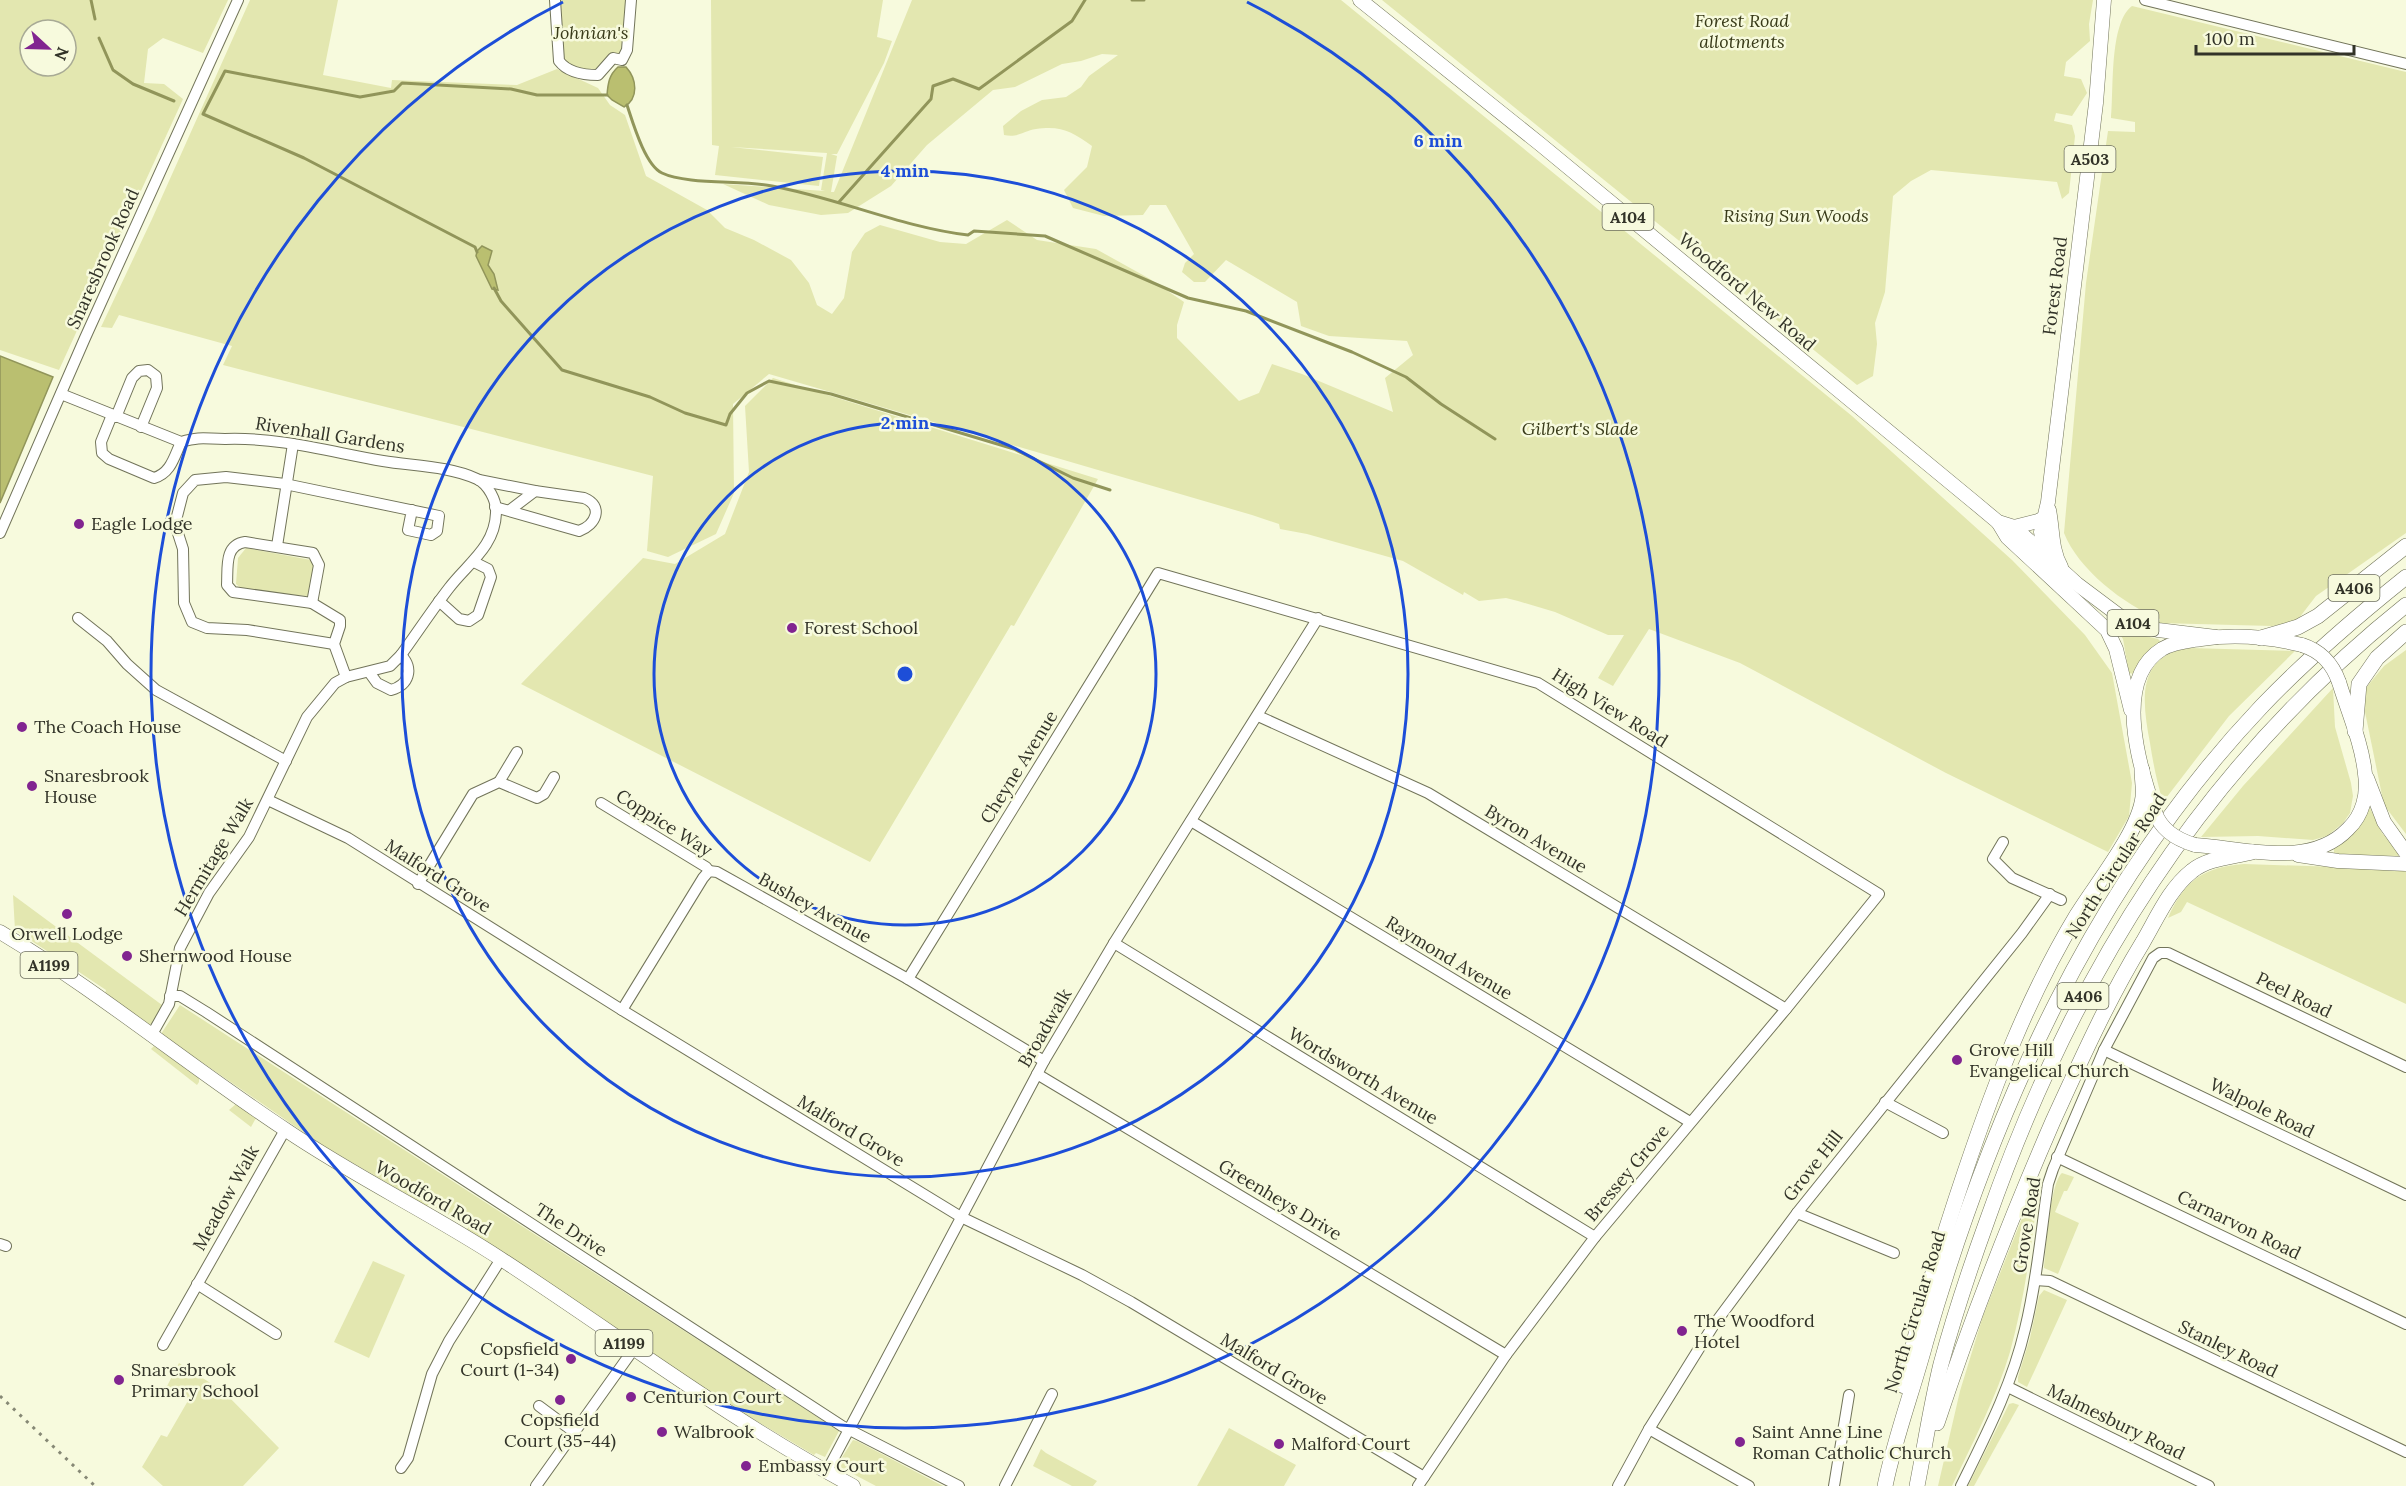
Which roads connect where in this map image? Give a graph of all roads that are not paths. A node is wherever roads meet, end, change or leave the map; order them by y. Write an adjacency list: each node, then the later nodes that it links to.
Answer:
1 (238, 0): 8 (street, Snaresbrook Road)
2 (555, 0): 3 (street)
3 (631, 0)
4 (1360, 0): 22 (main road, Woodford New Road / A104)
5 (2103, 0): 17 (main road, Forest Road / A503)
6 (2145, 0): 7 (street)
7 (2406, 64)
8 (61, 394): 9 (street); 24 (street, Snaresbrook Road)
9 (114, 416): 10 (street); 10 (street); 11 (street)
10 (141, 427): 11 (street)
11 (181, 442): 12 (street, Rivenhall Gardens)
12 (293, 444): 13 (street, Rivenhall Gardens); 14 (street)
13 (478, 480): 15 (street, Rivenhall Gardens); 16 (street)
14 (285, 484): 19 (street); 25 (street); 41 (street)
15 (489, 490): 18 (street, Hermitage Walk)
16 (535, 491): 20 (street); 20 (street)
17 (2048, 502): 21 (main road, Forest Road / A503); 30 (main road, A503)
18 (495, 507): 20 (street); 28 (street, Hermitage Walk)
19 (412, 510)
20 (510, 510)
21 (2044, 518): 23 (main road); 27 (main road, Forest Road / A503)
22 (1998, 522): 23 (main road, Woodford New Road / A104); 31 (main road, Woodford New Road / A104)
23 (2014, 527): 27 (main road, Woodford New Road / A104)
24 (0, 533)
25 (277, 546): 34 (street); 34 (street)
26 (2406, 546): 40 (highway, A406)
27 (2044, 555): 30 (main road, Woodford New Road / A104); 31 (main road, Forest Road / A503)
28 (474, 562): 33 (street, Hermitage Walk); 33 (street)
29 (1158, 573): 37 (street, High View Road); 70 (street, Cheyne Avenue)
30 (2064, 573): 39 (main road, Woodford New Road / A104)
31 (2049, 574): 46 (main road, Woodford New Road / A104)
32 (2406, 577): 107 (highway, North Circular Road / A406)
33 (439, 601): 42 (street, Hermitage Walk)
34 (312, 603): 41 (street)
35 (2406, 605): 109 (highway, North Circular Road / A406)
36 (78, 618): 49 (street)
37 (1318, 618): 45 (street, Broadwalk); 64 (street, High View Road)
38 (2406, 632): 47 (highway)
39 (2216, 637): 40 (main road); 46 (main road)
40 (2261, 638): 47 (main road, bridge)
41 (334, 644): 44 (street)
42 (401, 655): 43 (street, Hermitage Walk); 43 (street)
43 (369, 672): 44 (street, Hermitage Walk)
44 (346, 677): 49 (street, Hermitage Walk)
45 (1258, 716): 56 (street, Broadwalk); 72 (street, Byron Avenue)
46 (2132, 717): 50 (main road, Woodford New Road)
47 (2355, 731): 51 (main road)
48 (517, 752): 53 (street)
49 (286, 761): 54 (street, Hermitage Walk)
50 (2142, 770): 58 (main road, Woodford New Road, bridge); 107 (highway, A406)
51 (2366, 773): 59 (main road); 60 (main road)
52 (554, 777): 53 (street)
53 (499, 782): 63 (street)
54 (268, 800): 63 (street, Malford Grove); 71 (street, Hermitage Walk)
55 (601, 803): 62 (street, Coppice Way)
56 (1191, 821): 68 (street, Broadwalk); 80 (street, Raymond Avenue)
57 (2003, 842): 65 (street)
58 (2252, 852): 59 (main road); 109 (highway, A406)
59 (2278, 852): 61 (main road)
60 (2406, 853)
61 (2406, 864)
62 (709, 871): 70 (street, Bushey Avenue); 73 (street)
63 (418, 884): 73 (street, Malford Grove)
64 (1880, 894): 72 (street, Bressey Grove)
65 (2050, 894): 66 (street); 79 (street, Grove Hill)
66 (2061, 900)
67 (0, 932): 74 (main road, Woodford Road / A1199)
68 (1114, 943): 76 (street, Broadwalk); 87 (street, Wordsworth Avenue)
69 (2168, 953): 75 (street, Grove Road); 77 (street, Peel Road)
70 (908, 979): 76 (street, Bushey Avenue)
71 (170, 996): 74 (street, Hermitage Walk); 102 (street, The Drive)
72 (1786, 1009): 80 (street, Bressey Grove)
73 (622, 1010): 86 (street, Malford Grove)
74 (151, 1036): 81 (main road, Woodford Road / A1199)
75 (2104, 1050): 83 (street, Grove Road); 84 (street, Walpole Road)
76 (1044, 1061): 78 (street, Broadwalk)
77 (2406, 1067)
78 (1037, 1074): 86 (street, Broadwalk); 96 (street, Greenheys Drive)
79 (1885, 1102): 82 (street); 85 (street, Grove Hill)
80 (1690, 1122): 87 (street, Bressey Grove)
81 (285, 1130): 89 (main road, Woodford Road / A1199); 91 (street, Meadow Walk)
82 (1943, 1133)
83 (2057, 1158): 90 (street, Grove Road); 92 (street, Carnarvon Road)
84 (2406, 1195)
85 (1797, 1213): 88 (street); 101 (street, Grove Hill)
86 (961, 1217): 102 (street, Broadwalk); 108 (street, Malford Grove)
87 (1594, 1237): 96 (street, Bressey Grove)
88 (1894, 1253)
89 (501, 1259): 95 (main road, Woodford Road / A1199); 105 (street)
90 (2035, 1280): 97 (street, Grove Road); 104 (street, Stanley Road)
91 (197, 1284): 93 (street); 94 (street, Meadow Walk)
92 (2406, 1324)
93 (276, 1334)
94 (163, 1345)
95 (633, 1350): 103 (street); 106 (main road, Woodford Road / A1199)
96 (1506, 1355): 108 (street, Bressey Grove)
97 (2008, 1387): 117 (street, Grove Road); 118 (street, Malmesbury Road)
98 (1052, 1394): 113 (street)
99 (1849, 1395): 116 (street)
100 (539, 1406): 103 (street)
101 (1649, 1429): 114 (street, Grove Hill); 115 (street)
102 (849, 1430): 106 (street, Broadwalk); 112 (street, The Drive)
103 (574, 1432): 111 (street)
104 (2406, 1452)
105 (401, 1468)
106 (827, 1471): 110 (main road, Woodford Road / A1199)
107 (1886, 1479)
108 (1421, 1481)
109 (1918, 1481)
110 (847, 1485)
111 (537, 1486)
112 (959, 1486)
113 (1005, 1486)
114 (1618, 1486)
115 (1749, 1486)
116 (1834, 1486)
117 (1961, 1486)
118 (2209, 1486)

